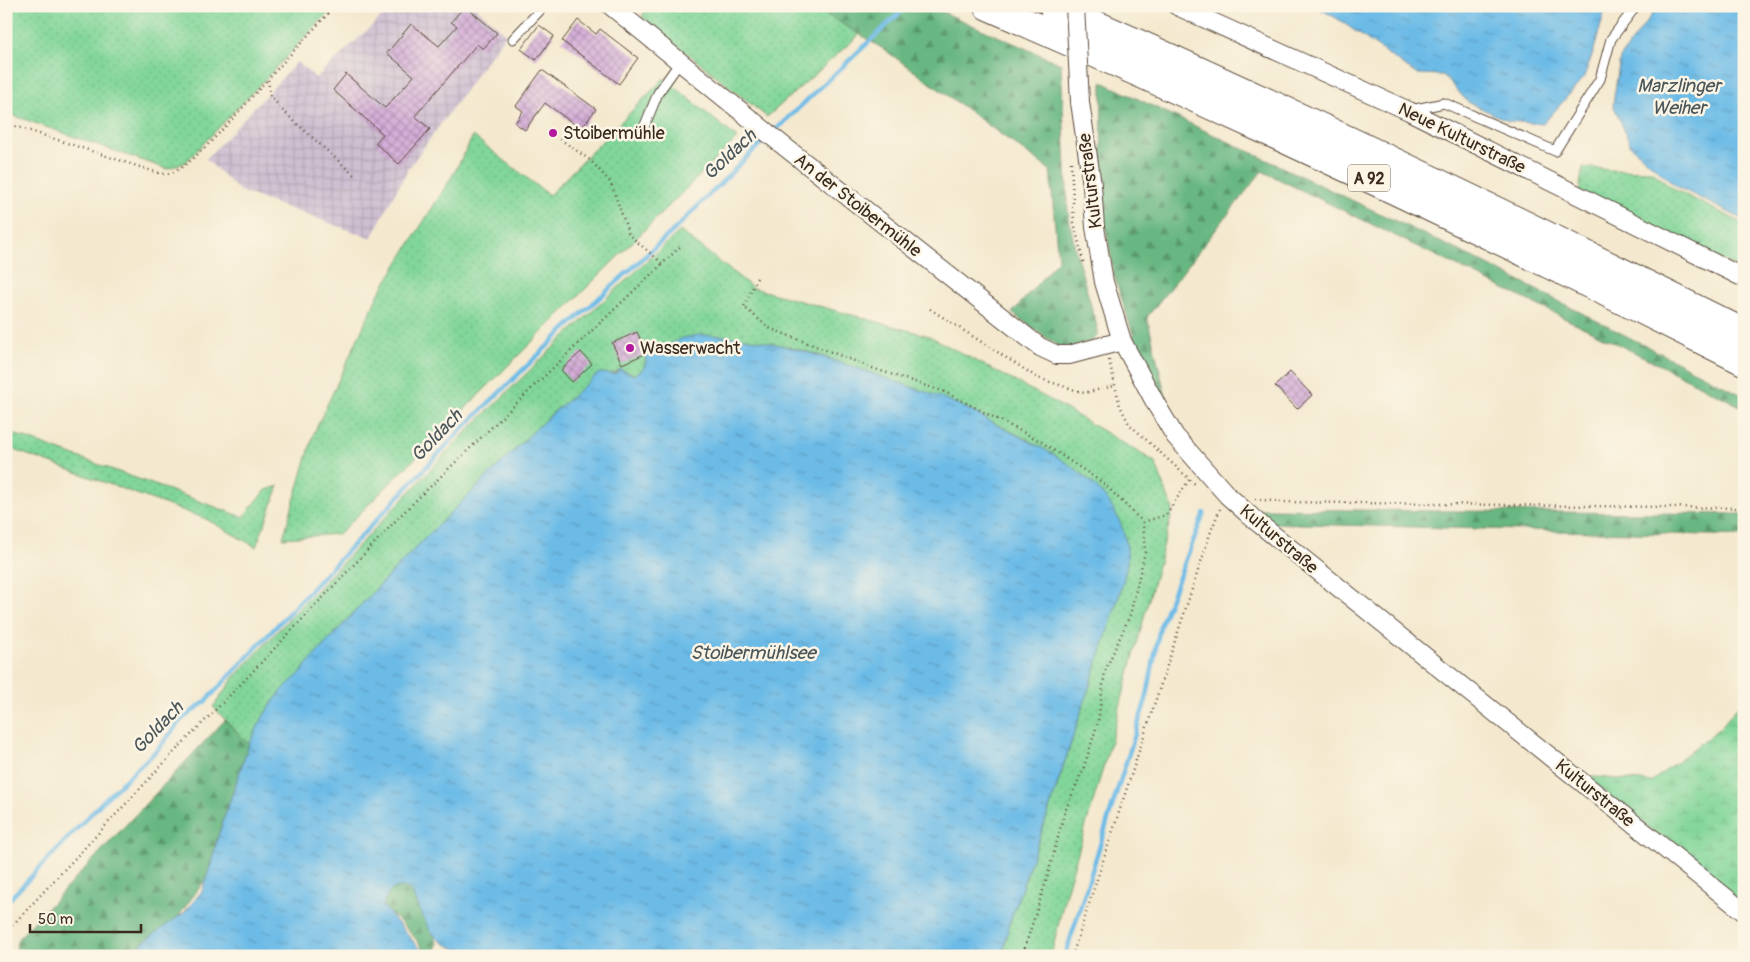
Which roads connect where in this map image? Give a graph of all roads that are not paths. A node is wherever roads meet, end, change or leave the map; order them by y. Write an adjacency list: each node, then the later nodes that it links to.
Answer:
1 (544, 6): 8 (lane)
2 (612, 6): 9 (street, An der Stoibermühle)
3 (988, 6): 15 (highway, A 92)
4 (1053, 6): 13 (highway, A 92)
5 (1076, 6): 14 (street, Kulturstraße, bridge)
6 (1177, 6): 10 (street, Neue Kulturstraße)
7 (1636, 6): 10 (lane)
8 (513, 39)
9 (680, 62): 11 (lane); 14 (street, An der Stoibermühle)
10 (1409, 110): 12 (street, Neue Kulturstraße)
11 (643, 130)
12 (1744, 278)
13 (1744, 333)
14 (1114, 344): 16 (street, Kulturstraße)
15 (1744, 361)
16 (1744, 912)

